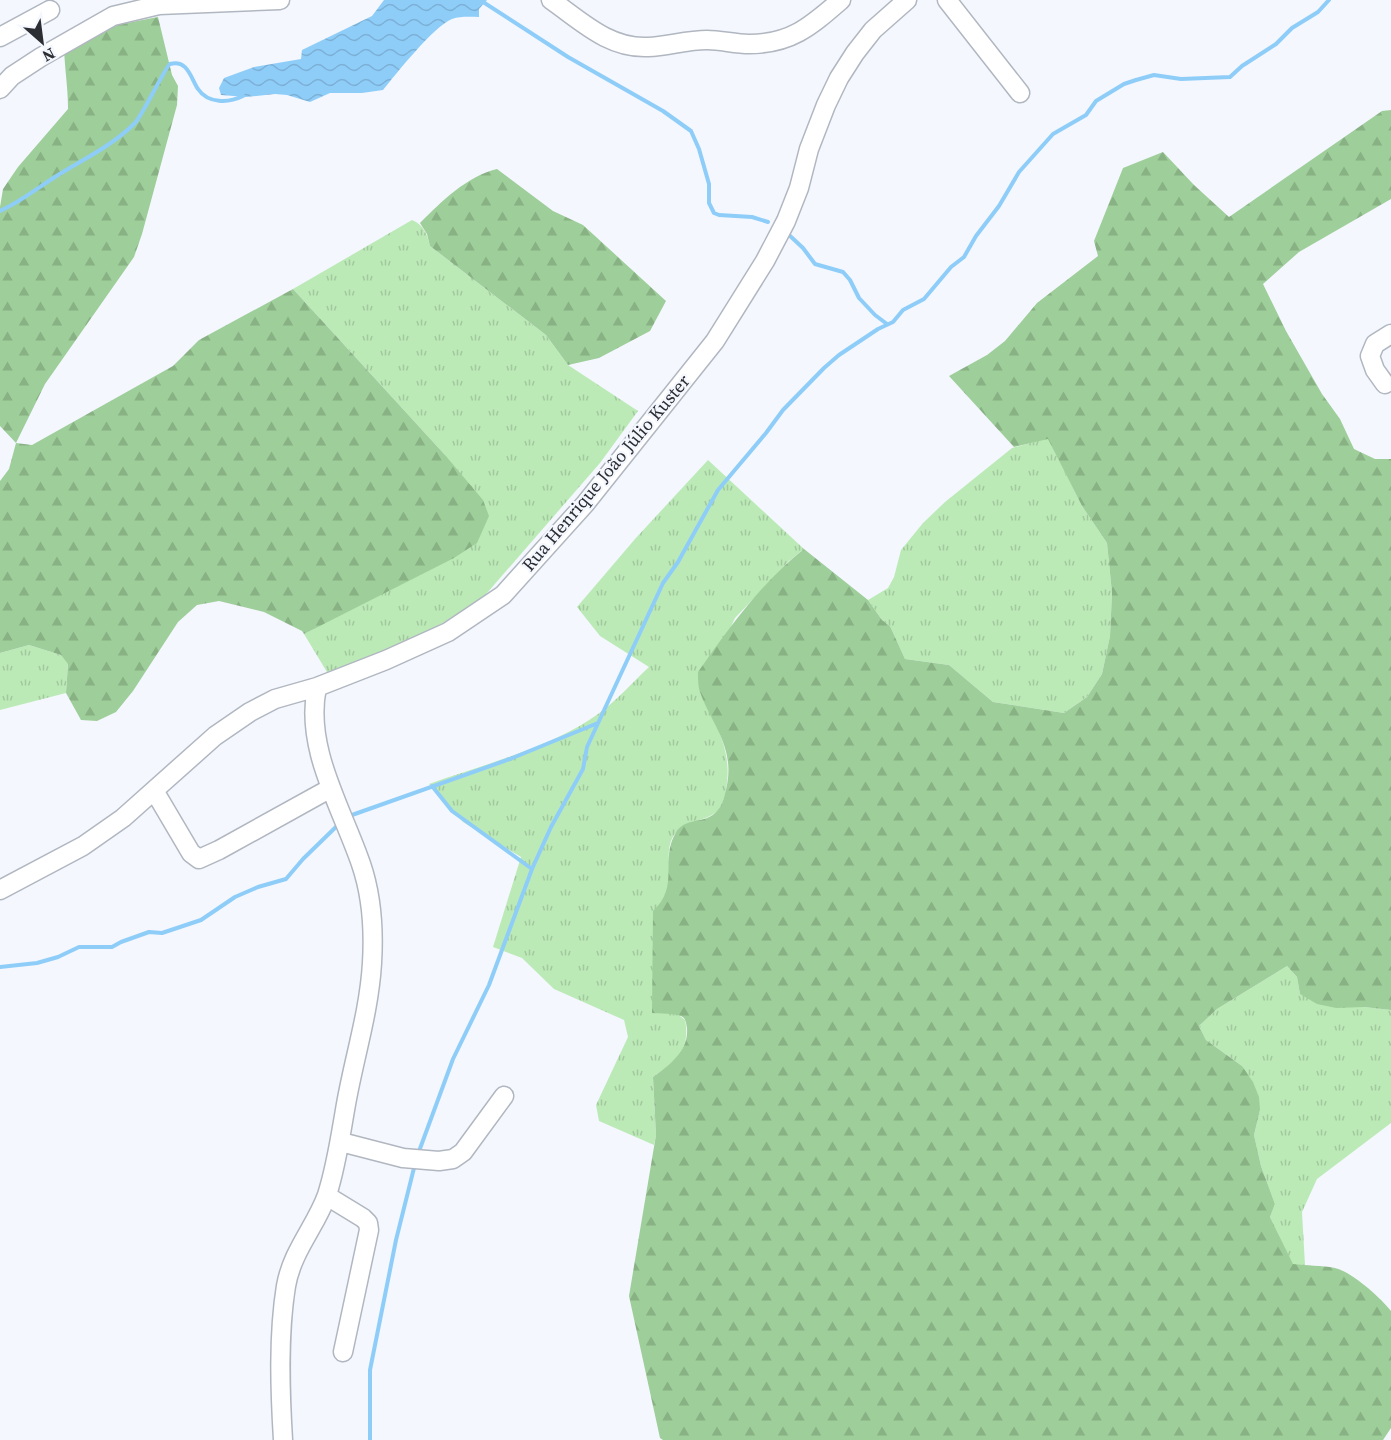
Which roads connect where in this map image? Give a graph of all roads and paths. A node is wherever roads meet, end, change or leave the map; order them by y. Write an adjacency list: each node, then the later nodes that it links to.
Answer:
1 (280, 0): 8 (street)
2 (551, 0): 3 (street)
3 (841, 0)
4 (907, 0): 12 (street, Rua Henrique João Júlio Kuster)
5 (947, 0): 9 (street)
6 (50, 10): 7 (street)
7 (0, 37)
8 (0, 89)
9 (1020, 93)
10 (1391, 334): 11 (street)
11 (1385, 384)
12 (317, 687): 13 (street); 14 (street, Rua Henrique João Júlio Kuster)
13 (331, 788): 14 (street); 17 (street)
14 (154, 792): 15 (street, Rua Henrique João Júlio Kuster)
15 (0, 890)
16 (504, 1096): 17 (street)
17 (341, 1142): 18 (street)
18 (327, 1196): 19 (street); 20 (street)
19 (343, 1352)
20 (283, 1440)

